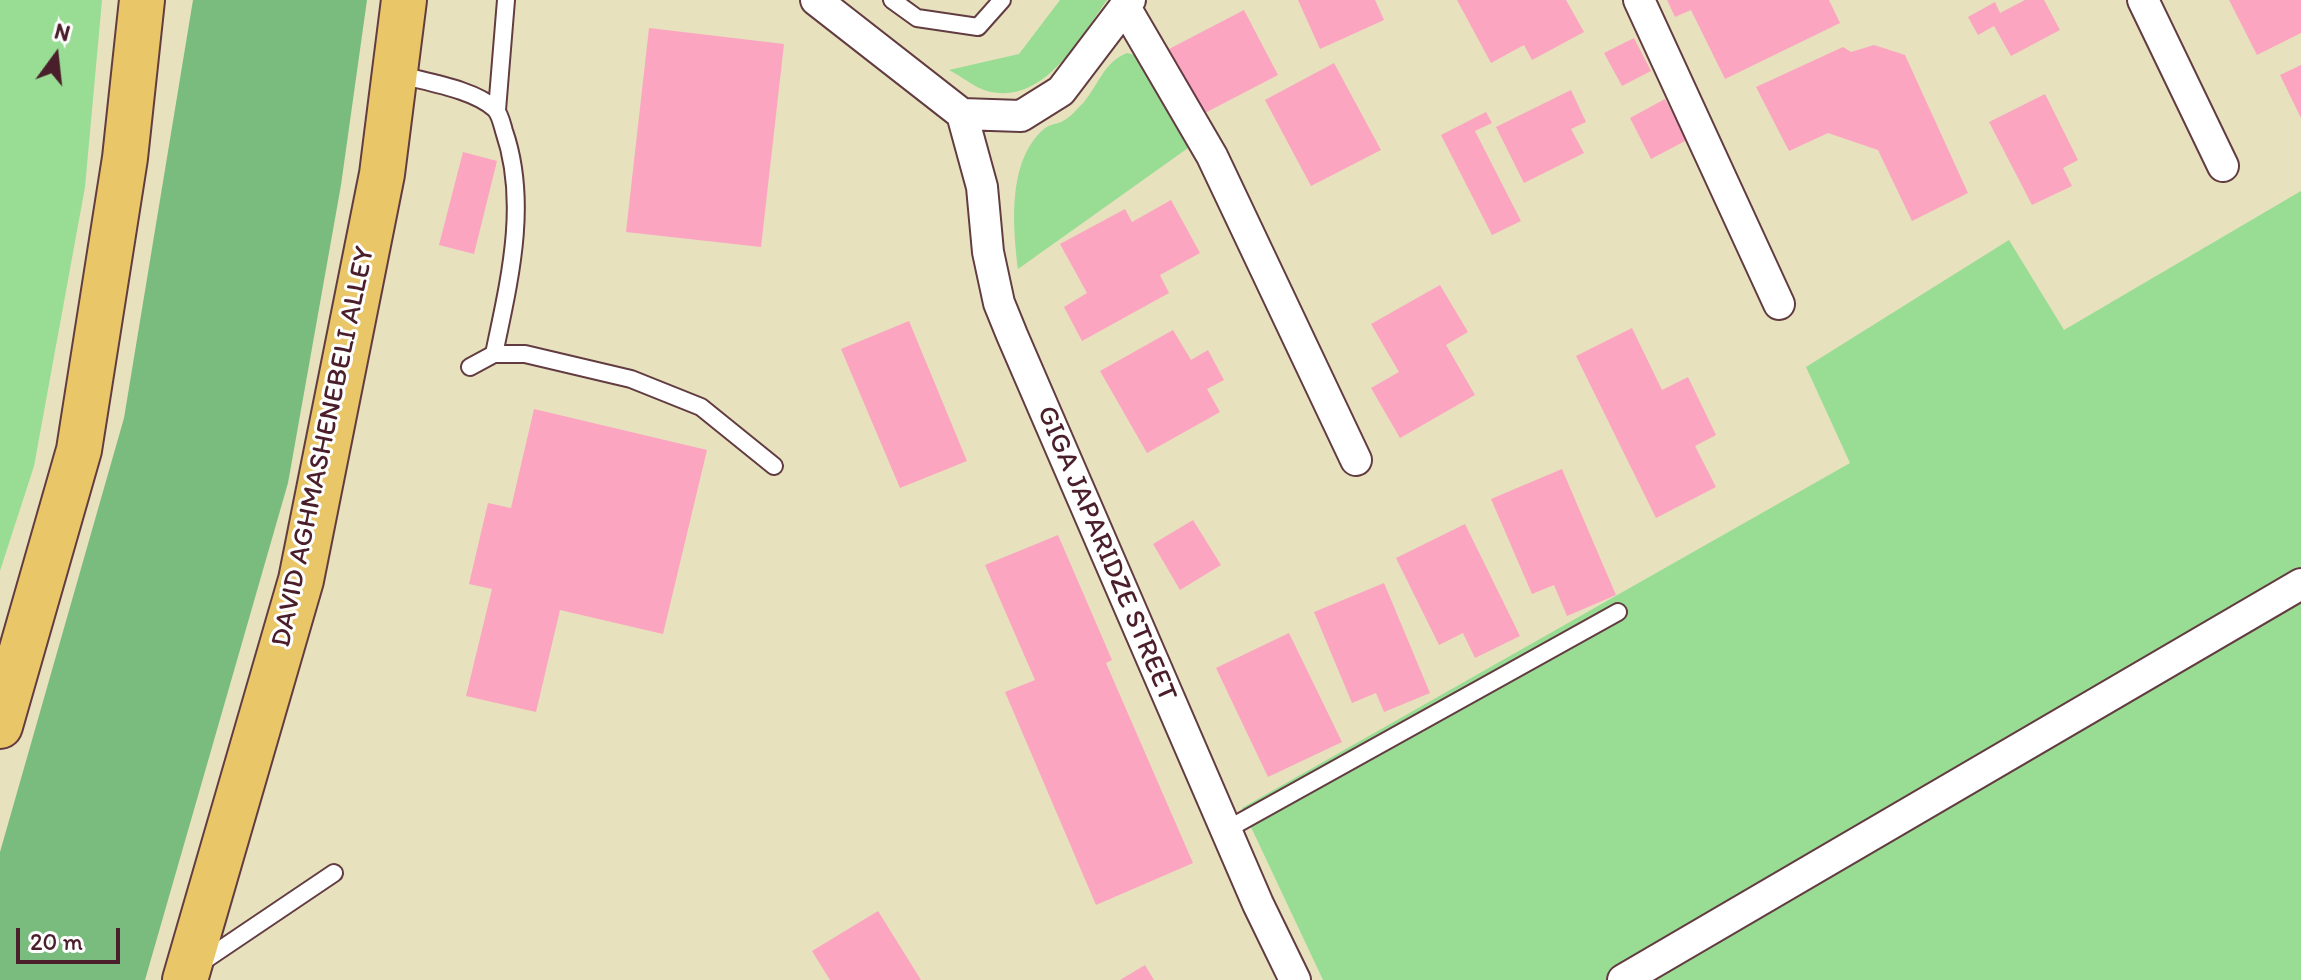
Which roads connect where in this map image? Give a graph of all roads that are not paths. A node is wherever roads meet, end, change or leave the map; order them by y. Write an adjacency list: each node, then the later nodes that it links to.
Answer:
1 (142, 0): 21 (highway)
2 (404, 0): 10 (highway, DAVID AGHMASHENEBELI ALLEY)
3 (506, 0): 11 (lane)
4 (816, 0): 12 (street)
5 (892, 0): 6 (lane)
6 (1002, 0)
7 (1639, 0): 14 (street)
8 (2143, 0): 13 (street)
9 (1128, 3): 12 (street); 17 (street)
10 (396, 74): 11 (lane); 24 (highway, DAVID AGHMASHENEBELI ALLEY)
11 (497, 110): 15 (lane)
12 (962, 114): 22 (street, GIGA JAPARIDZE STREET)
13 (2223, 166)
14 (1779, 304)
15 (494, 354): 16 (lane); 18 (lane)
16 (470, 367)
17 (1356, 460)
18 (774, 466)
19 (2301, 584): 26 (street)
20 (1618, 612): 22 (lane)
21 (0, 726)
22 (1226, 830): 25 (street, GIGA JAPARIDZE STREET)
23 (334, 873): 24 (lane)
24 (187, 976)
25 (1295, 980)
26 (1623, 980)

